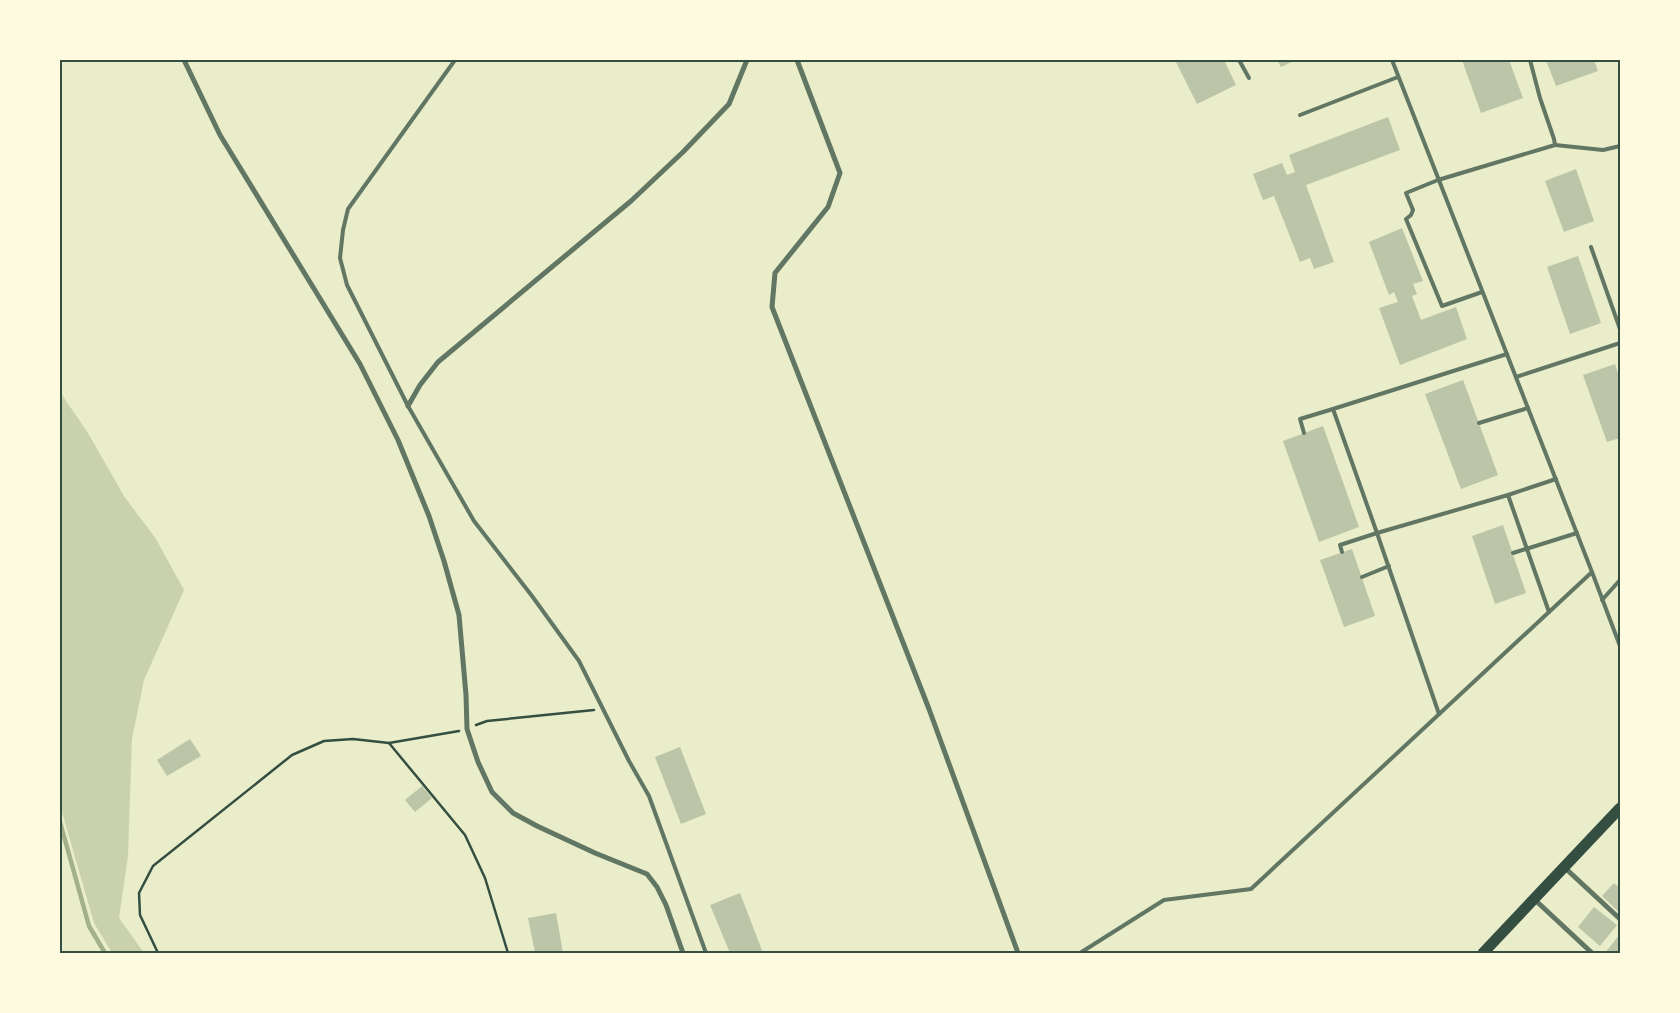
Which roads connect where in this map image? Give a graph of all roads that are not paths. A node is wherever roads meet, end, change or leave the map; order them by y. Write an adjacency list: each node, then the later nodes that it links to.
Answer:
1 (184, 60): 44 (street)
2 (455, 60): 20 (lane)
3 (747, 60): 20 (street)
4 (797, 60): 46 (street)
5 (1240, 60): 9 (lane)
6 (1392, 60): 8 (lane)
7 (1530, 60): 11 (lane)
8 (1398, 77): 10 (lane); 13 (lane)
9 (1248, 78)
10 (1300, 115)
11 (1555, 145): 12 (lane); 13 (lane)
12 (1620, 146)
13 (1438, 180): 15 (lane); 15 (lane)
14 (1591, 247): 16 (lane)
15 (1482, 292): 18 (lane)
16 (1620, 329)
17 (1620, 343): 19 (lane)
18 (1507, 354): 19 (lane); 22 (lane)
19 (1516, 377): 21 (lane)
20 (408, 406): 45 (lane)
21 (1528, 408): 23 (lane); 25 (lane)
22 (1333, 409): 24 (lane); 27 (lane)
23 (1479, 423)
24 (1304, 433)
25 (1556, 479): 26 (lane); 28 (lane)
26 (1508, 495): 27 (lane); 29 (lane)
27 (1378, 533): 30 (lane); 32 (lane)
28 (1577, 534): 29 (lane); 33 (lane)
29 (1527, 548): 31 (lane); 37 (lane)
30 (1342, 552)
31 (1512, 553)
32 (1388, 566): 34 (lane); 39 (lane)
33 (1592, 572): 36 (lane); 37 (lane)
34 (1362, 577)
35 (1620, 580): 36 (lane)
36 (1602, 600): 38 (lane)
37 (1549, 612): 39 (lane)
38 (1620, 646)
39 (1439, 714): 47 (lane)
40 (1620, 808): 41 (main road)
41 (1564, 866): 42 (main road); 43 (street)
42 (1533, 898): 48 (main road); 49 (street)
43 (1620, 919)
44 (683, 953)
45 (706, 953)
46 (1018, 953)
47 (1080, 953)
48 (1483, 953)
49 (1592, 953)

